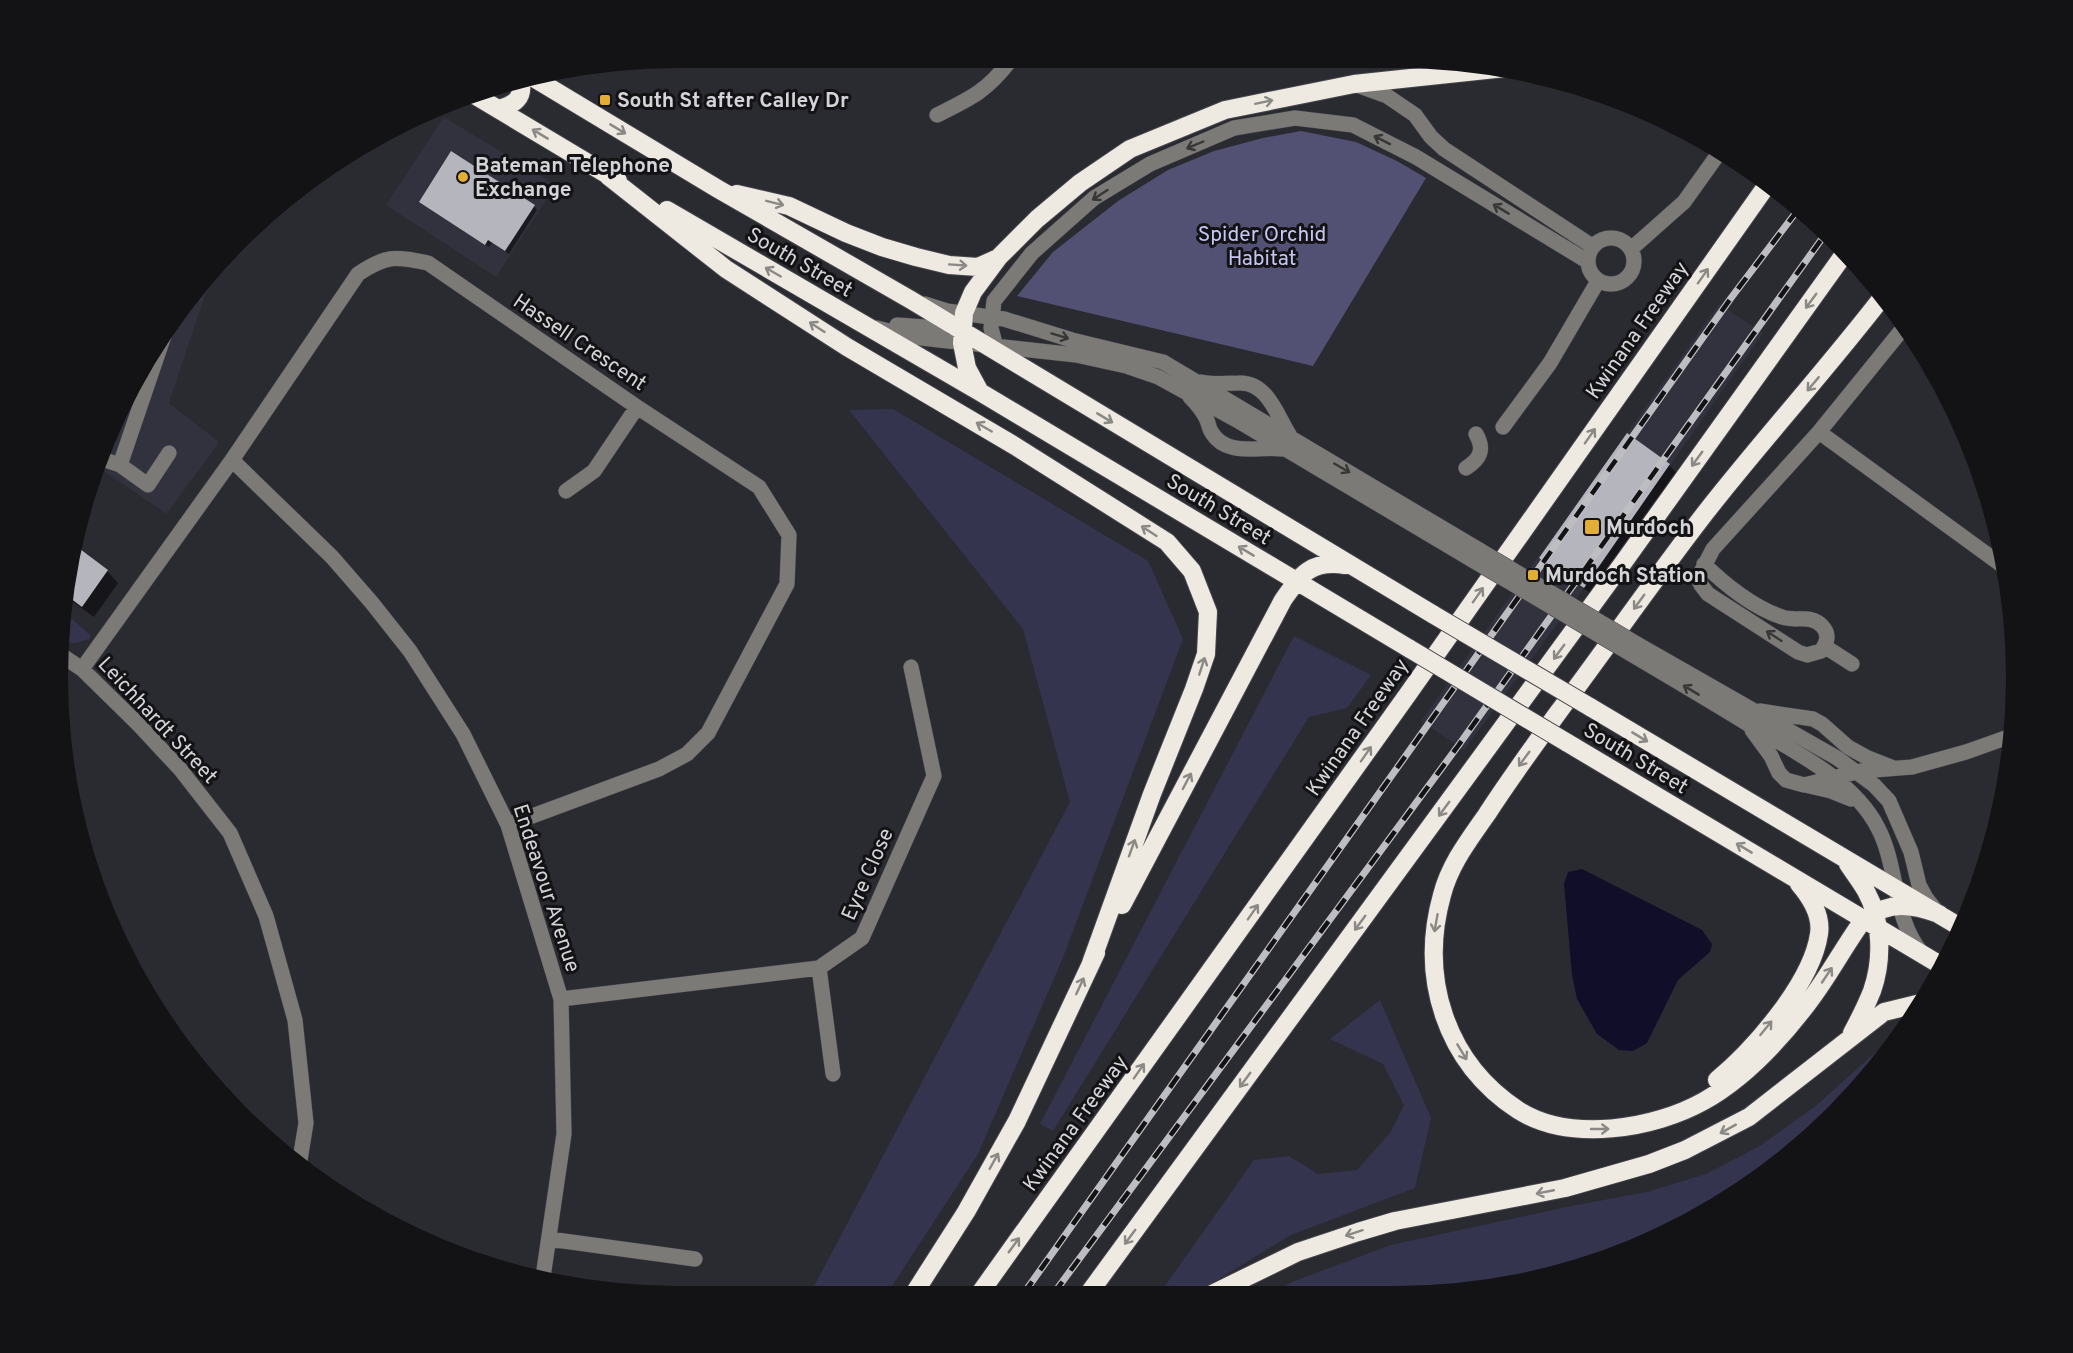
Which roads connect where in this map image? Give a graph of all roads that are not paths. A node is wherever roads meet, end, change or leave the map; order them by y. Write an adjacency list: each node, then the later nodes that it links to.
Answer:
1 (1004, 68): 8 (street)
2 (1467, 72): 4 (highway)
3 (542, 83): 11 (highway, South Street, one-way to 11)
4 (1354, 84): 13 (street); 17 (highway, one-way to 4)
5 (521, 88): 7 (highway)
6 (482, 100): 7 (highway, South Street)
7 (498, 110): 10 (highway, South Street, one-way to 7)
8 (937, 115)
9 (1715, 158): 15 (street)
10 (608, 176): 21 (highway, South Street, one-way to 10); 75 (highway, one-way to 10)
11 (718, 189): 17 (highway, one-way to 17); 22 (highway, South Street)
12 (1763, 190): 87 (highway, Kwinana Freeway, one-way to 12)
13 (1529, 205): 14 (street); 16 (street)
14 (1534, 229): 16 (street); 22 (street, one-way to 22)
15 (1631, 249): 16 (street); 19 (street)
16 (1590, 254): 19 (street)
17 (999, 257): 22 (highway)
18 (1840, 260): 88 (highway, one-way to 88)
19 (1598, 281): 33 (street)
20 (1878, 303): 81 (highway, one-way to 81)
21 (841, 312): 22 (street); 28 (highway, South Street)
22 (968, 324): 24 (highway, South Street); 24 (street); 27 (street, one-way to 27); 28 (highway)
23 (1899, 333): 35 (street)
24 (994, 349): 27 (street); 47 (highway, South Street, one-way to 47)
25 (153, 365): 42 (street)
26 (1231, 384): 27 (street); 29 (street); 30 (street)
27 (1189, 386): 29 (street); 32 (street)
28 (980, 392): 48 (highway, South Street, one-way to 28)
29 (1213, 399): 32 (street); 34 (street)
30 (1271, 402): 34 (street); 37 (street)
31 (637, 407): 40 (street, Hassell Crescent); 44 (street); 66 (street, Hassell Crescent)
32 (1207, 421): 38 (street)
33 (1503, 427)
34 (1269, 432): 37 (street); 38 (street)
35 (1819, 432): 45 (street); 46 (street)
36 (1476, 434): 43 (street)
37 (1289, 444): 38 (street); 54 (street, bridge)
38 (1250, 448)
39 (169, 453): 42 (street)
40 (232, 460): 53 (street, Hassell Crescent); 66 (street, Endeavour Avenue)
41 (107, 461): 42 (street)
42 (120, 465)
43 (1466, 468)
44 (566, 491)
45 (1994, 560)
46 (1704, 564): 49 (street); 49 (street, one-way to 46)
47 (1352, 567): 48 (highway); 67 (highway, South Street, one-way to 67, bridge)
48 (1296, 581): 68 (highway, South Street, one-way to 48, bridge); 75 (highway, one-way to 48)
49 (1824, 646): 51 (street)
50 (68, 660): 53 (street, Leichhardt Street)
51 (1852, 664)
52 (911, 668): 76 (street, Eyre Close)
53 (82, 669): 82 (street, Leichhardt Street)
54 (1744, 714): 55 (street); 56 (street); 59 (street)
55 (1804, 718): 56 (street); 57 (street)
56 (1777, 733): 59 (street); 60 (street); 63 (street)
57 (1832, 734): 60 (street); 61 (street); 62 (street)
58 (2002, 739): 61 (street)
59 (1771, 756): 64 (street)
60 (1837, 758): 62 (street); 63 (street)
61 (1897, 769): 62 (street)
62 (1859, 771): 63 (street); 70 (street)
63 (1828, 777): 64 (street); 65 (street)
64 (1804, 785): 65 (street)
65 (1860, 802): 69 (street)
66 (508, 825): 77 (street, Endeavour Avenue)
67 (1844, 859): 69 (highway, South Street); 71 (highway)
68 (1794, 878): 71 (highway, South Street); 81 (highway, one-way to 68)
69 (1898, 898): 70 (highway, South Street); 71 (highway); 73 (street)
70 (1939, 914): 72 (highway, South Street)
71 (1872, 920): 73 (highway, South Street); 79 (highway); 81 (highway, one-way to 71)
72 (1953, 923)
73 (1922, 954): 74 (highway, South Street)
74 (1935, 962)
75 (1091, 963): 86 (highway, one-way to 75)
76 (819, 968): 77 (street, Eyre Close); 80 (street)
77 (561, 999): 83 (street, Endeavour Avenue)
78 (1909, 1006): 79 (highway)
79 (1850, 1038): 89 (highway, one-way to 89)
80 (833, 1074)
81 (1679, 1112)
82 (301, 1156)
83 (549, 1239): 84 (street); 85 (street, Endeavour Avenue)
84 (694, 1259)
85 (544, 1271)
86 (919, 1286)
87 (985, 1286)
88 (1094, 1286)
89 (1228, 1286)

